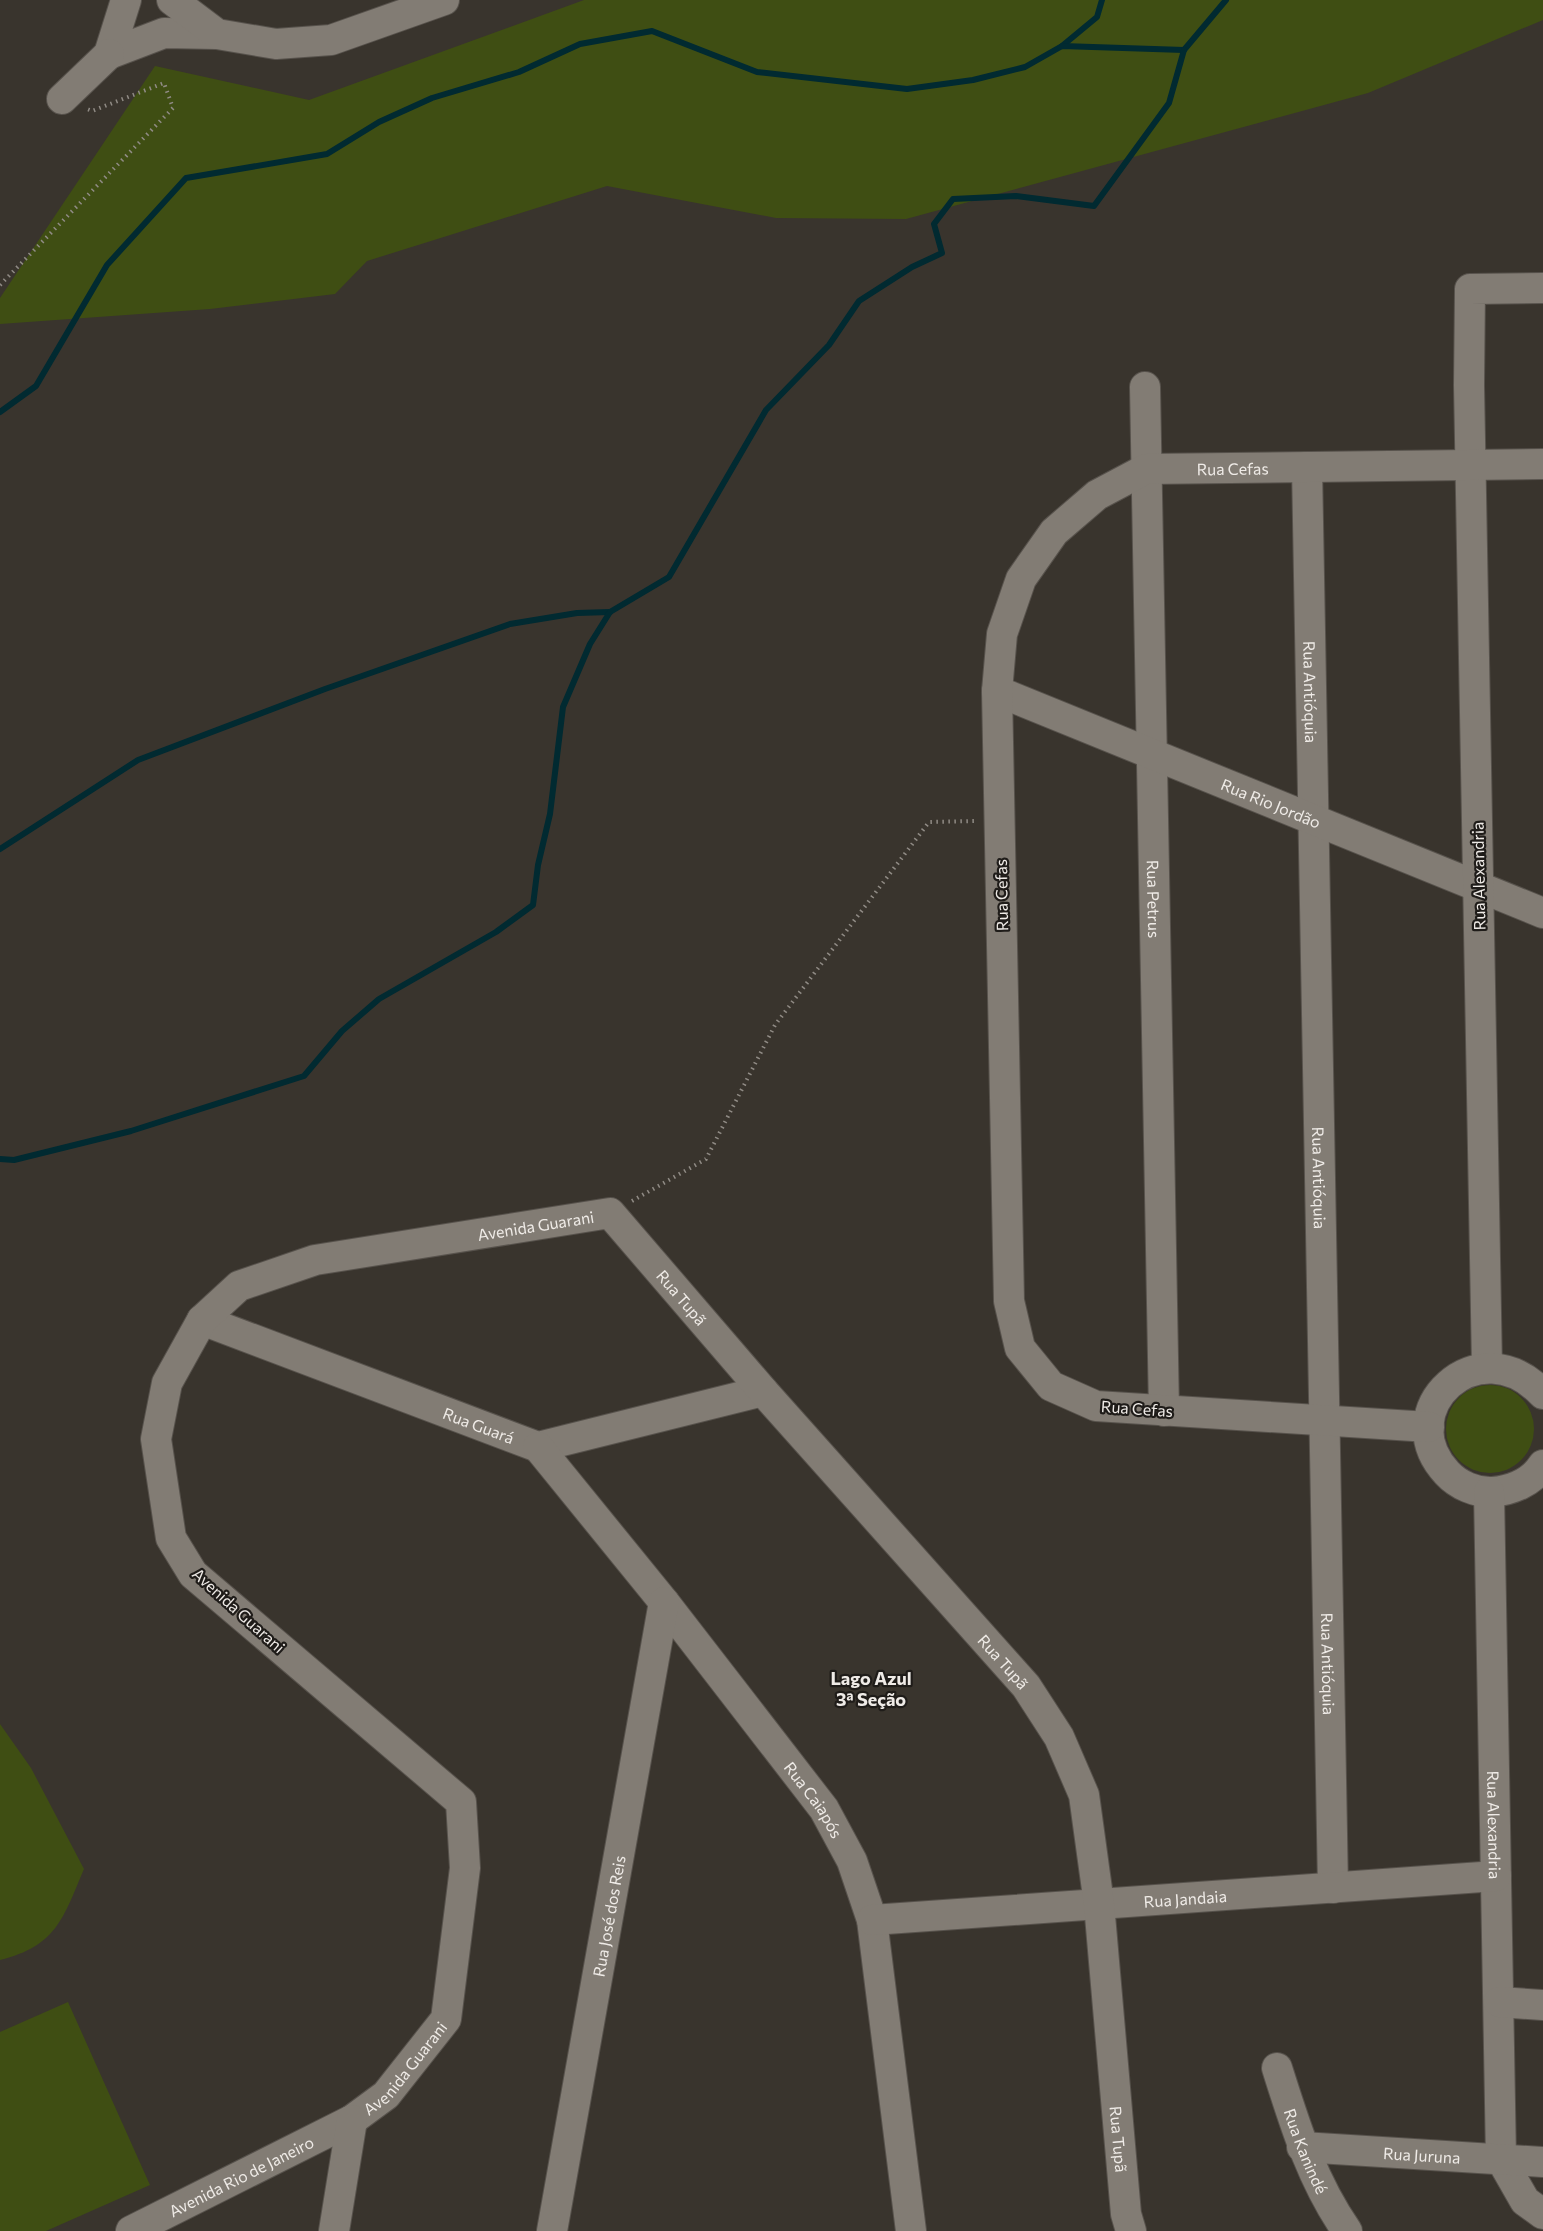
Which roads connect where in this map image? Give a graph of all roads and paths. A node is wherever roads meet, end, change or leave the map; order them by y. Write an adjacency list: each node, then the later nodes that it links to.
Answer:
1 (126, 0): 5 (street)
2 (172, 0): 4 (street)
3 (444, 0): 4 (street)
4 (217, 34): 5 (street)
5 (109, 54): 6 (street)
6 (62, 99): 7 (path)
7 (0, 285)
8 (1543, 288): 11 (street, Rua Alexandria)
9 (1145, 387): 13 (street, Rua Petrus)
10 (1543, 464): 11 (street, Rua Cefas)
11 (1470, 465): 12 (street, Rua Cefas); 18 (street, Rua Alexandria)
12 (1307, 467): 13 (street, Rua Cefas); 17 (street, Rua Antióquia)
13 (1146, 469): 14 (street, Rua Cefas); 15 (street, Rua Petrus)
14 (997, 691): 15 (street, Rua Rio Jordão); 16 (street, Rua Cefas)
15 (1152, 753): 17 (street, Rua Rio Jordão); 25 (street, Rua Petrus)
16 (1000, 820): 20 (path); 25 (street, Rua Cefas)
17 (1314, 820): 18 (street, Rua Rio Jordão); 26 (street, Rua Antióquia)
18 (1478, 886): 19 (street, Rua Rio Jordão); 22 (street, Rua Alexandria)
19 (1543, 913)
20 (610, 1213): 21 (street, Avenida Guarani); 23 (street, Rua Tupã)
21 (202, 1320): 28 (street, Rua Guará); 39 (street, Avenida Guarani)
22 (1487, 1367): 24 (street); 27 (street)
23 (763, 1390): 28 (street); 34 (street, Rua Tupã)
24 (1543, 1394)
25 (1164, 1410): 26 (street, Rua Cefas)
26 (1325, 1420): 27 (street, Rua Cefas); 33 (street, Rua Antióquia)
27 (1429, 1427): 30 (street)
28 (538, 1447): 31 (street, Rua Caiapós)
29 (1543, 1464): 30 (street)
30 (1489, 1492): 32 (street, Rua Alexandria)
31 (664, 1602): 35 (street, Rua Caiapós); 46 (street, Rua José dos Reis)
32 (1496, 1876): 33 (street, Rua Jandaia); 36 (street, Rua Alexandria)
33 (1333, 1888): 34 (street, Rua Jandaia)
34 (1099, 1904): 35 (street, Rua Jandaia); 48 (street, Rua Tupã)
35 (872, 1920): 47 (street, Rua Caiapós)
36 (1499, 2002): 37 (street); 41 (street, Rua Alexandria)
37 (1543, 2005)
38 (1277, 2068): 40 (street, Rua Kanindé)
39 (352, 2120): 44 (street, Avenida Rio de Janeiro); 45 (street)
40 (1302, 2147): 41 (street, Rua Juruna); 49 (street, Rua Kanindé)
41 (1501, 2159): 42 (street, Rua Juruna); 43 (street)
42 (1543, 2162)
43 (1543, 2214)
44 (131, 2231)
45 (334, 2231)
46 (552, 2231)
47 (911, 2231)
48 (1131, 2231)
49 (1347, 2231)

